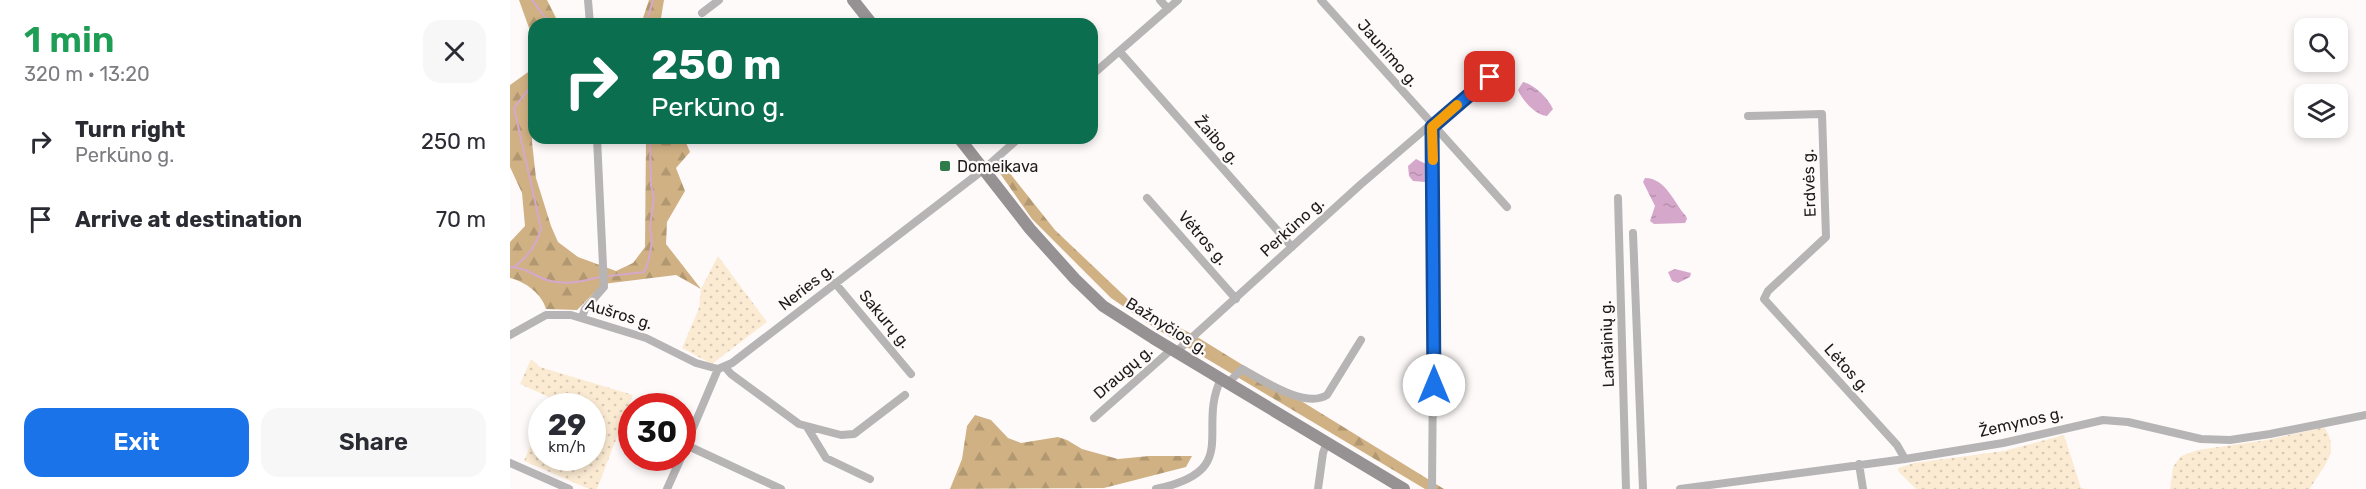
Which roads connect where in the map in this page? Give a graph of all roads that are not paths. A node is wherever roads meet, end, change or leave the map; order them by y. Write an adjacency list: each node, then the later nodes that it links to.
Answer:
1 (588, 0): 9 (street)
2 (719, 0): 8 (street)
3 (853, 0): 10 (main road)
4 (1160, 0): 7 (street)
5 (1178, 0): 7 (street)
6 (1321, 0): 15 (street, Jaunimo g.)
7 (1168, 9): 11 (street)
8 (702, 13)
9 (590, 18)
10 (867, 18)
11 (1120, 52): 12 (street); 24 (street, Žaibo g.)
12 (1098, 70)
13 (1490, 77): 15 (street, Perkūno g.)
14 (1748, 116): 27 (street, Erdvės g.)
15 (1431, 126): 22 (street, Jaunimo g.); 24 (street, Perkūno g.); 54 (street)
16 (597, 144): 28 (street)
17 (963, 144): 19 (main road, Bažnyčios g.)
18 (1012, 144): 19 (street, Neries g.)
19 (983, 170): 25 (street, Neries g.); 31 (main road, Bažnyčios g.)
20 (1147, 198): 26 (street, Vėtros g.)
21 (1618, 198): 55 (street, Lantainių g.)
22 (1507, 207)
23 (1633, 233): 56 (street)
24 (1292, 247): 26 (street, Perkūno g.)
25 (835, 283): 32 (street, Neries g.); 33 (street, Sakurų g.)
26 (1236, 299): 31 (street, Perkūno g.)
27 (1764, 299): 42 (street, Lėtos g.)
28 (582, 317): 29 (street, Aušros g.); 32 (street, Aušros g.)
29 (510, 334)
30 (1361, 340): 34 (street)
31 (1174, 350): 34 (main road, Bažnyčios g.); 37 (street, Draugų g.)
32 (721, 368): 38 (street); 39 (street)
33 (910, 374)
34 (1225, 381): 40 (main road, Bažnyčios g.); 47 (street)
35 (905, 395): 39 (street)
36 (2366, 415): 42 (street, Žemynos g.)
37 (1094, 418)
38 (696, 423)
39 (807, 427): 46 (street)
40 (1327, 442): 52 (street); 53 (main road, Bažnyčios g.)
41 (696, 457): 50 (street)
42 (1905, 459): 44 (street, Žemynos g.)
43 (510, 463): 48 (street)
44 (1859, 464): 57 (street, Žemynos g.); 58 (street)
45 (675, 471): 49 (street)
46 (870, 479)
47 (1180, 487): 51 (street)
48 (569, 489)
49 (667, 489)
50 (781, 489)
51 (1156, 489)
52 (1318, 489)
53 (1404, 489)
54 (1432, 489)
55 (1626, 489)
56 (1643, 489)
57 (1680, 489)
58 (1863, 489)

